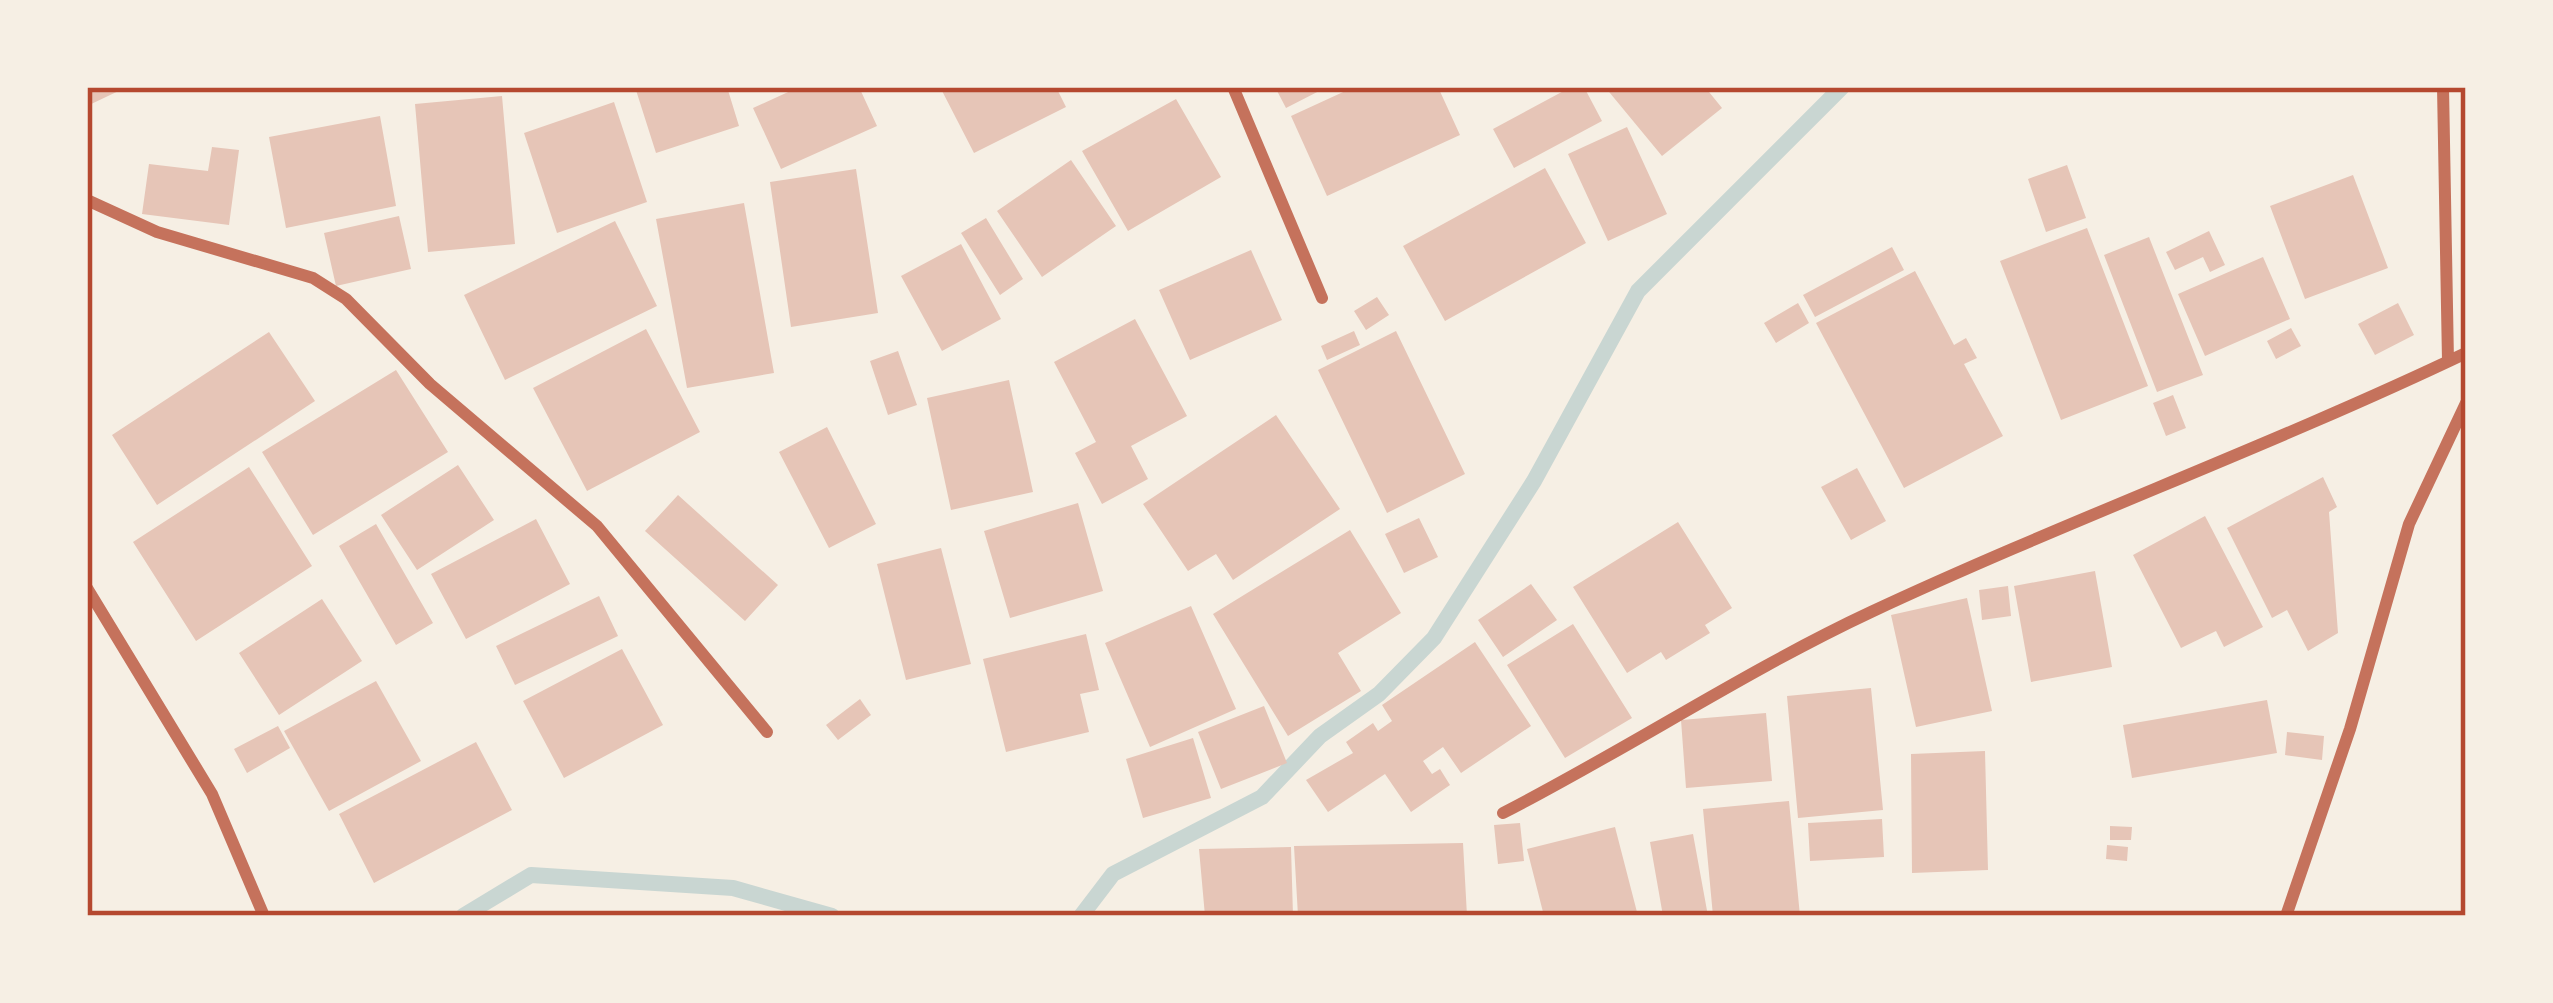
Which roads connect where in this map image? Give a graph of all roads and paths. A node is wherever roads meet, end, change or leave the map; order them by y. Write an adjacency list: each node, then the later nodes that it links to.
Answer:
1 (1233, 87): 4 (street)
2 (2443, 87): 6 (street)
3 (87, 200): 9 (street)
4 (1322, 298)
5 (2466, 352): 6 (street)
6 (2448, 361): 10 (street)
7 (2466, 403): 12 (street)
8 (87, 588): 11 (street)
9 (767, 732)
10 (1503, 813)
11 (264, 916)
12 (2286, 916)

